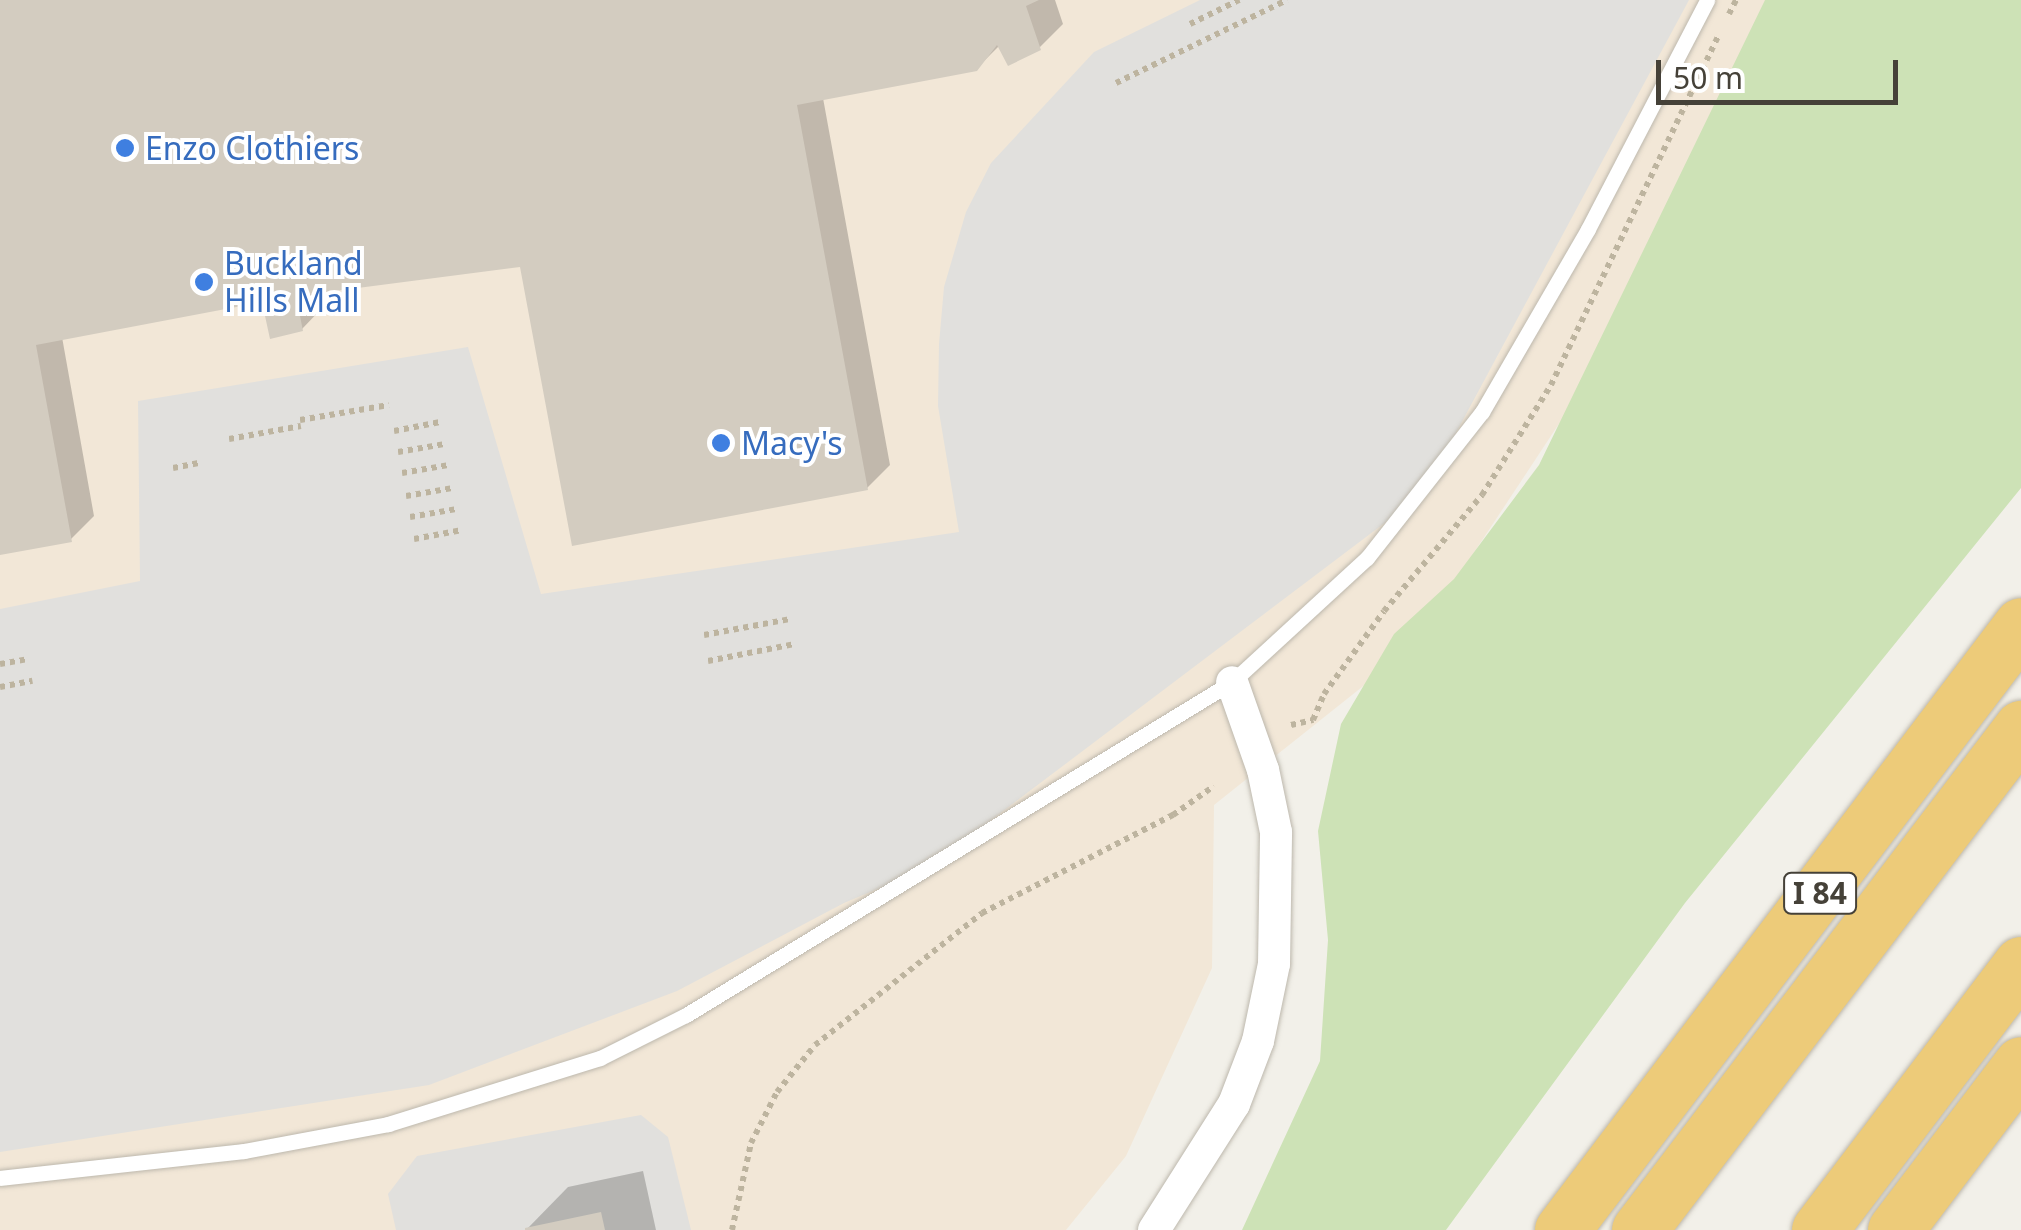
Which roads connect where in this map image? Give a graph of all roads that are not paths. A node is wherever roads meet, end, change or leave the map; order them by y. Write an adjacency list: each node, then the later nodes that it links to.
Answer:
1 (1707, 0): 3 (lane)
2 (2021, 625): 9 (highway, I 84)
3 (1232, 682): 7 (lane); 8 (street)
4 (2021, 728): 10 (highway)
5 (2021, 964): 11 (highway)
6 (2021, 1064): 12 (highway)
7 (0, 1178)
8 (1154, 1230)
9 (1562, 1230)
10 (1639, 1230)
11 (1818, 1230)
12 (1895, 1230)

